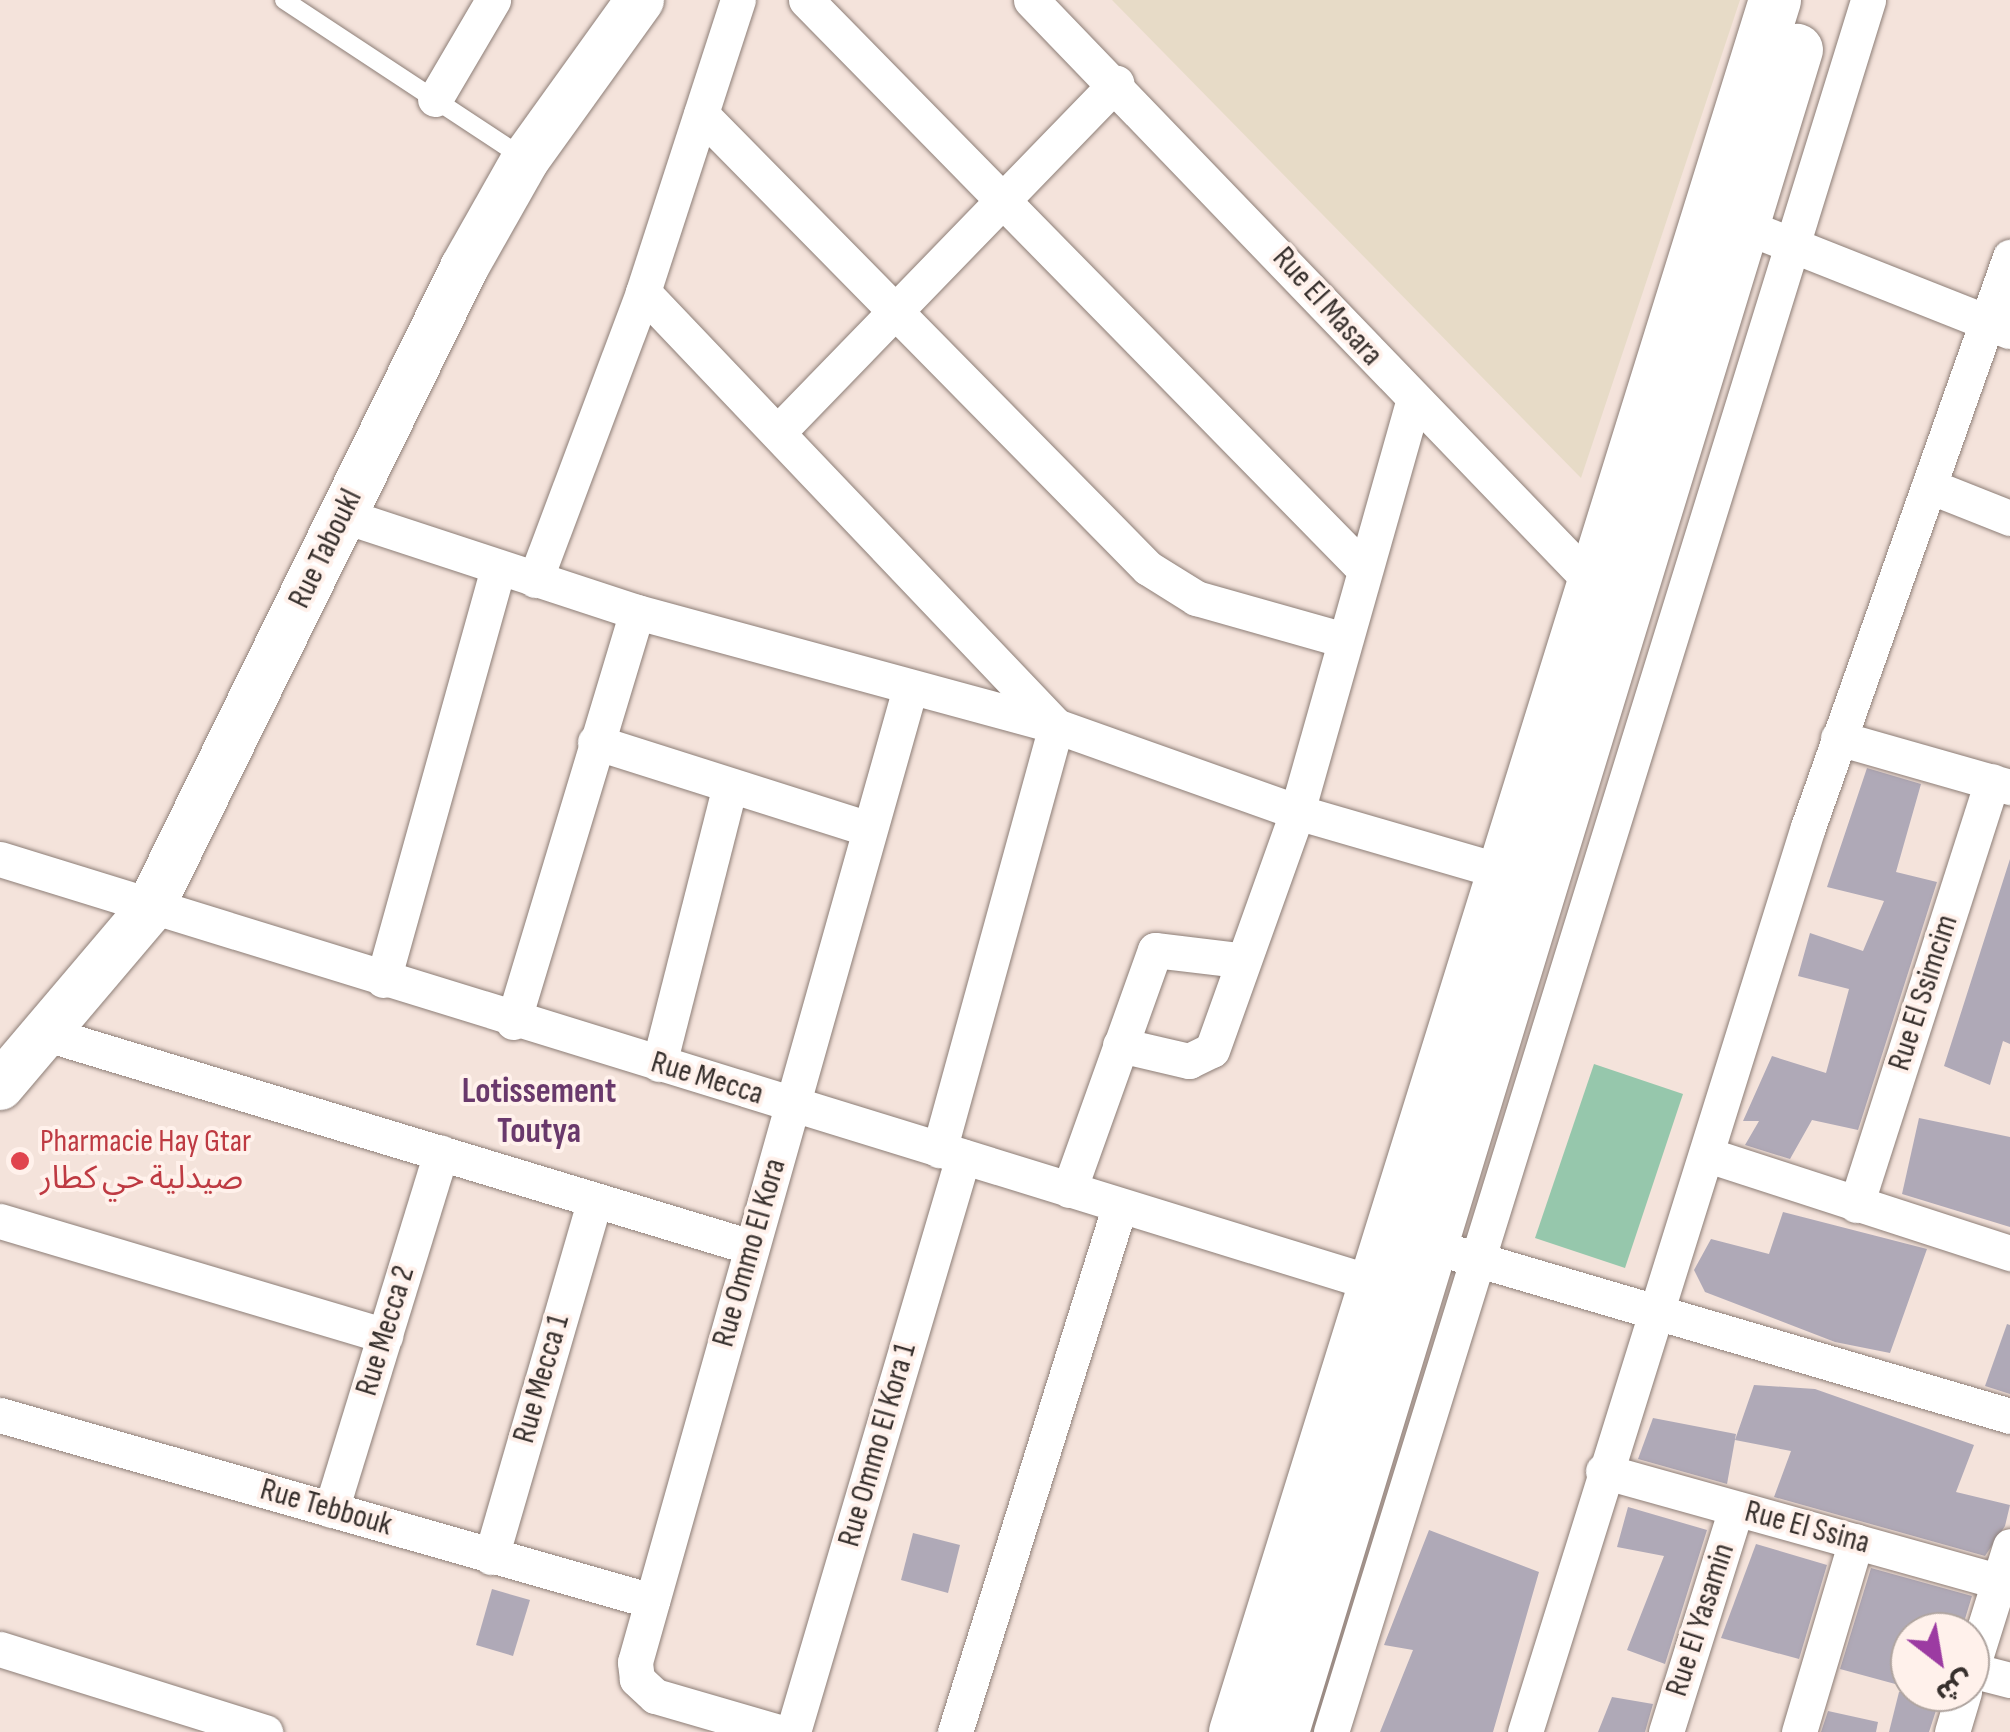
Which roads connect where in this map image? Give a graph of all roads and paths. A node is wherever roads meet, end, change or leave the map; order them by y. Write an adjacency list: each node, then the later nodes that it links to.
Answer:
1 (284, 0): 11 (lane)
2 (493, 0): 11 (street)
3 (640, 0): 13 (street, Rue Taboukl)
4 (738, 0): 12 (street)
5 (806, 0): 14 (street)
6 (1031, 0): 10 (street, Rue El Masara)
7 (1775, 0): 29 (main road)
8 (1812, 0): 15 (main road)
9 (1868, 0): 16 (street)
10 (1116, 83): 14 (street); 21 (street, Rue El Masara)
11 (435, 100): 13 (lane)
12 (701, 114): 18 (street); 19 (street)
13 (526, 160): 24 (street, Rue Taboukl)
14 (1009, 198): 19 (street); 26 (street)
15 (1744, 226): 16 (street); 29 (main road)
16 (1796, 245): 20 (street); 62 (street)
17 (2010, 257): 20 (street)
18 (643, 292): 22 (street); 28 (street)
19 (898, 313): 22 (street); 31 (street)
20 (2000, 327): 23 (street)
21 (1413, 402): 26 (street); 29 (street, Rue El Masara)
22 (781, 430): 33 (street)
23 (1929, 486): 25 (street); 34 (street)
24 (342, 515): 27 (street); 42 (street, Rue Taboukl)
25 (2010, 518)
26 (1362, 567): 31 (street)
27 (498, 569): 28 (street); 44 (street)
28 (535, 580): 30 (street)
29 (1609, 598): 41 (main road); 59 (main road)
30 (636, 612): 32 (street); 35 (street)
31 (1341, 639): 38 (street)
32 (910, 688): 33 (street); 39 (street, Rue Ommo El Kora)
33 (1056, 726): 38 (street); 52 (street, Rue Ommo El Kora 1)
34 (1838, 738): 36 (street); 53 (street)
35 (595, 742): 37 (street); 45 (street)
36 (2001, 784): 56 (street, Rue El Ssimcim)
37 (730, 786): 39 (street); 48 (street)
38 (1297, 812): 41 (street); 43 (street)
39 (870, 829): 50 (street, Rue Ommo El Kora)
40 (0, 860): 42 (street, Rue Mecca)
41 (1504, 872): 59 (main road)
42 (149, 910): 44 (street, Rue Mecca); 46 (street, Rue Taboukl)
43 (1239, 960): 47 (street); 47 (street)
44 (383, 980): 45 (street, Rue Mecca)
45 (513, 1022): 48 (street, Rue Mecca)
46 (50, 1035): 49 (street, Rue Taboukl); 51 (street)
47 (1120, 1044): 54 (street)
48 (659, 1064): 50 (street, Rue Mecca)
49 (0, 1086)
50 (792, 1105): 52 (street, Rue Mecca); 60 (street, Rue Ommo El Kora)
51 (441, 1154): 55 (street); 65 (street, Rue Mecca 2)
52 (951, 1154): 54 (street, Rue Mecca); 80 (street, Rue Ommo El Kora 1)
53 (1708, 1155): 56 (street); 64 (street)
54 (1069, 1190): 57 (street, Rue Mecca)
55 (594, 1202): 60 (street); 73 (street, Rue Mecca 1)
56 (1856, 1205): 61 (street)
57 (1120, 1206): 63 (street, Rue Mecca); 81 (street)
58 (0, 1221): 65 (street)
59 (1411, 1240): 62 (street); 63 (main road)
60 (751, 1247): 75 (street, Rue Ommo El Kora)
61 (2010, 1253)
62 (1485, 1256): 64 (street); 84 (street)
63 (1396, 1290): 82 (main road); 83 (main road)
64 (1656, 1311): 67 (street); 68 (street)
65 (385, 1336): 70 (street, Rue Mecca 2)
66 (0, 1415): 70 (street, Rue Tebbouk)
67 (2010, 1416)
68 (1603, 1472): 69 (street, Rue El Ssina); 85 (street)
69 (1736, 1508): 71 (street, Rue El Ssina); 86 (street, Rue El Yasamin)
70 (331, 1510): 73 (street, Rue Tebbouk)
71 (1856, 1542): 74 (street, Rue El Ssina); 87 (street)
72 (2010, 1546): 74 (street)
73 (491, 1557): 75 (street, Rue Tebbouk)
74 (2004, 1583): 76 (street)
75 (652, 1601): 79 (street, Rue Ommo El Kora)
76 (1990, 1620)
77 (0, 1649): 78 (street)
78 (259, 1731)
79 (779, 1732)
80 (794, 1732)
81 (955, 1732)
82 (1235, 1732)
83 (1283, 1732)
84 (1331, 1732)
85 (1525, 1732)
86 (1666, 1732)
87 (1799, 1732)

